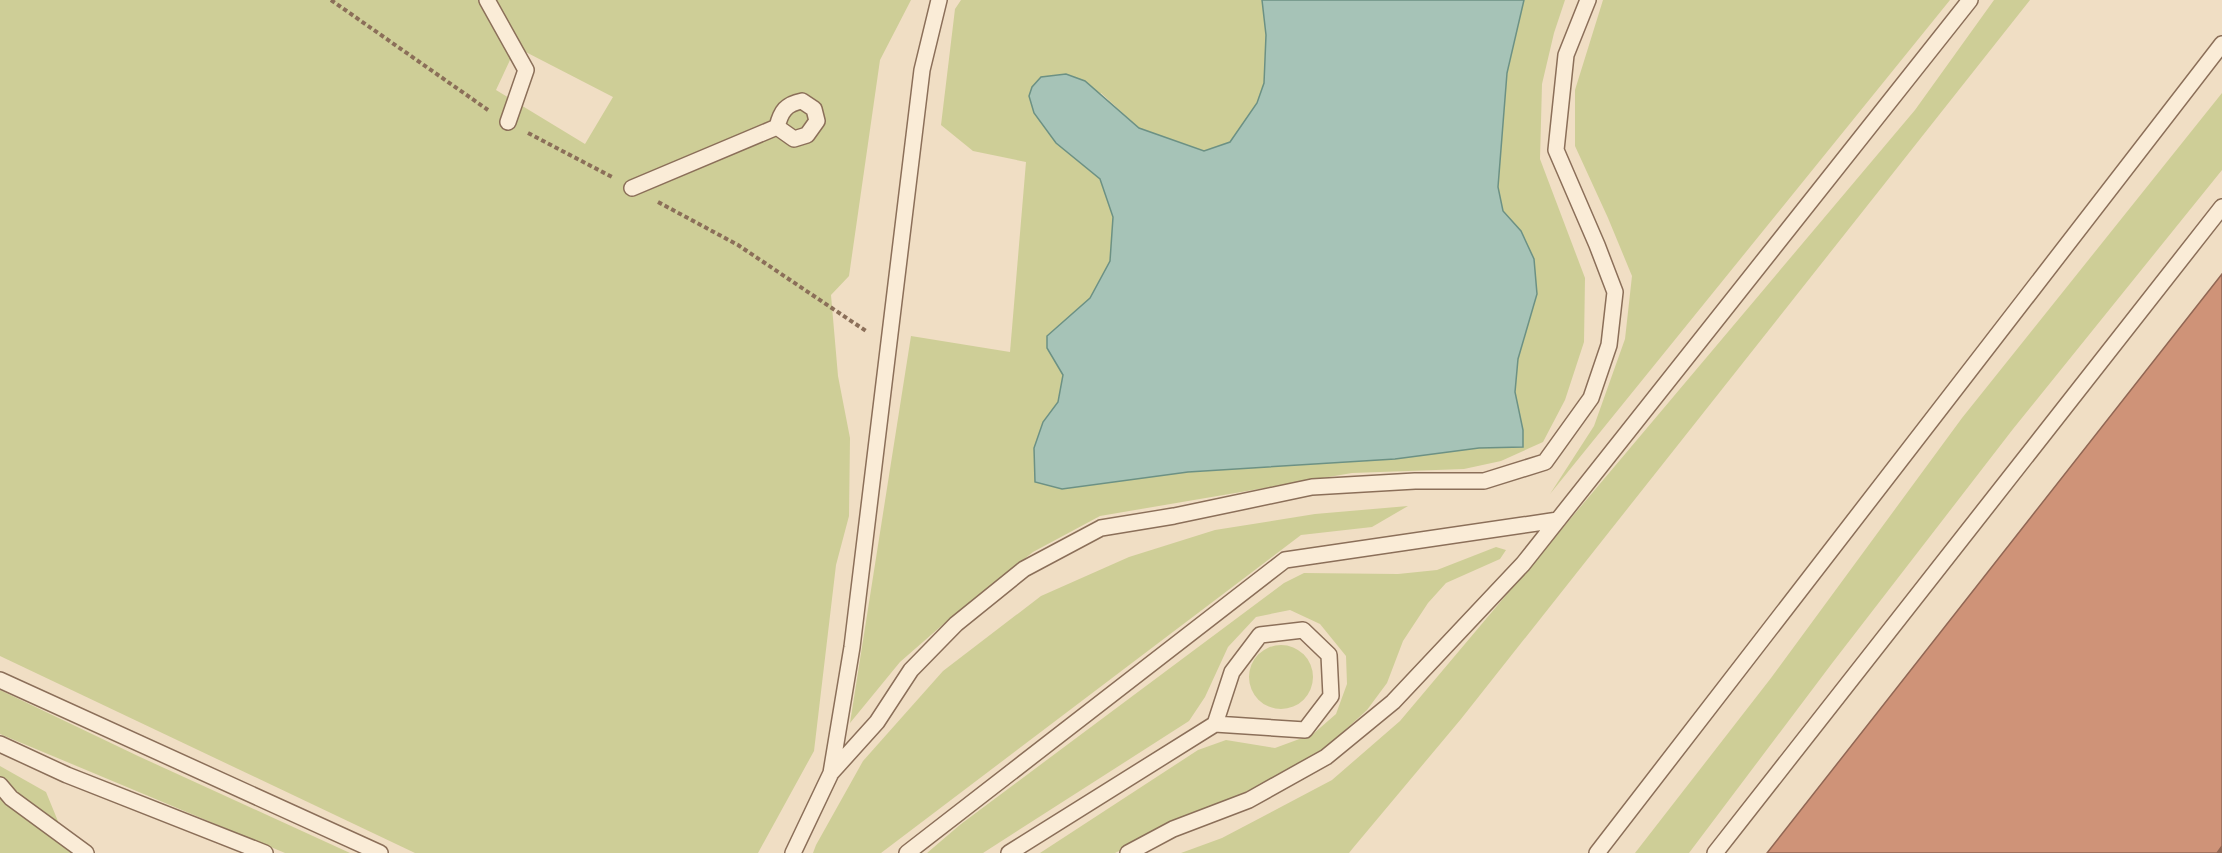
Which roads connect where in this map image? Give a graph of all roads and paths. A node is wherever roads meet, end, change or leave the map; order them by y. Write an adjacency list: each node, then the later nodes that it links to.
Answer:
1 (331, 0): 7 (path)
2 (487, 0): 7 (lane)
3 (939, 0): 11 (lane)
4 (1588, 0): 16 (lane)
5 (1970, 0): 12 (lane)
6 (2222, 44): 25 (lane)
7 (508, 122): 9 (path)
8 (777, 127): 9 (lane)
9 (632, 188): 11 (path)
10 (2222, 207): 26 (lane)
11 (889, 346): 16 (lane)
12 (1558, 520): 22 (lane); 24 (lane)
13 (0, 680): 20 (lane)
14 (1215, 724): 14 (lane); 23 (lane)
15 (0, 744): 19 (lane)
16 (831, 773): 21 (lane)
17 (0, 785): 18 (lane)
18 (86, 853)
19 (265, 853)
20 (380, 853)
21 (792, 853)
22 (907, 853)
23 (1009, 853)
24 (1128, 853)
25 (1597, 853)
26 (1715, 853)

